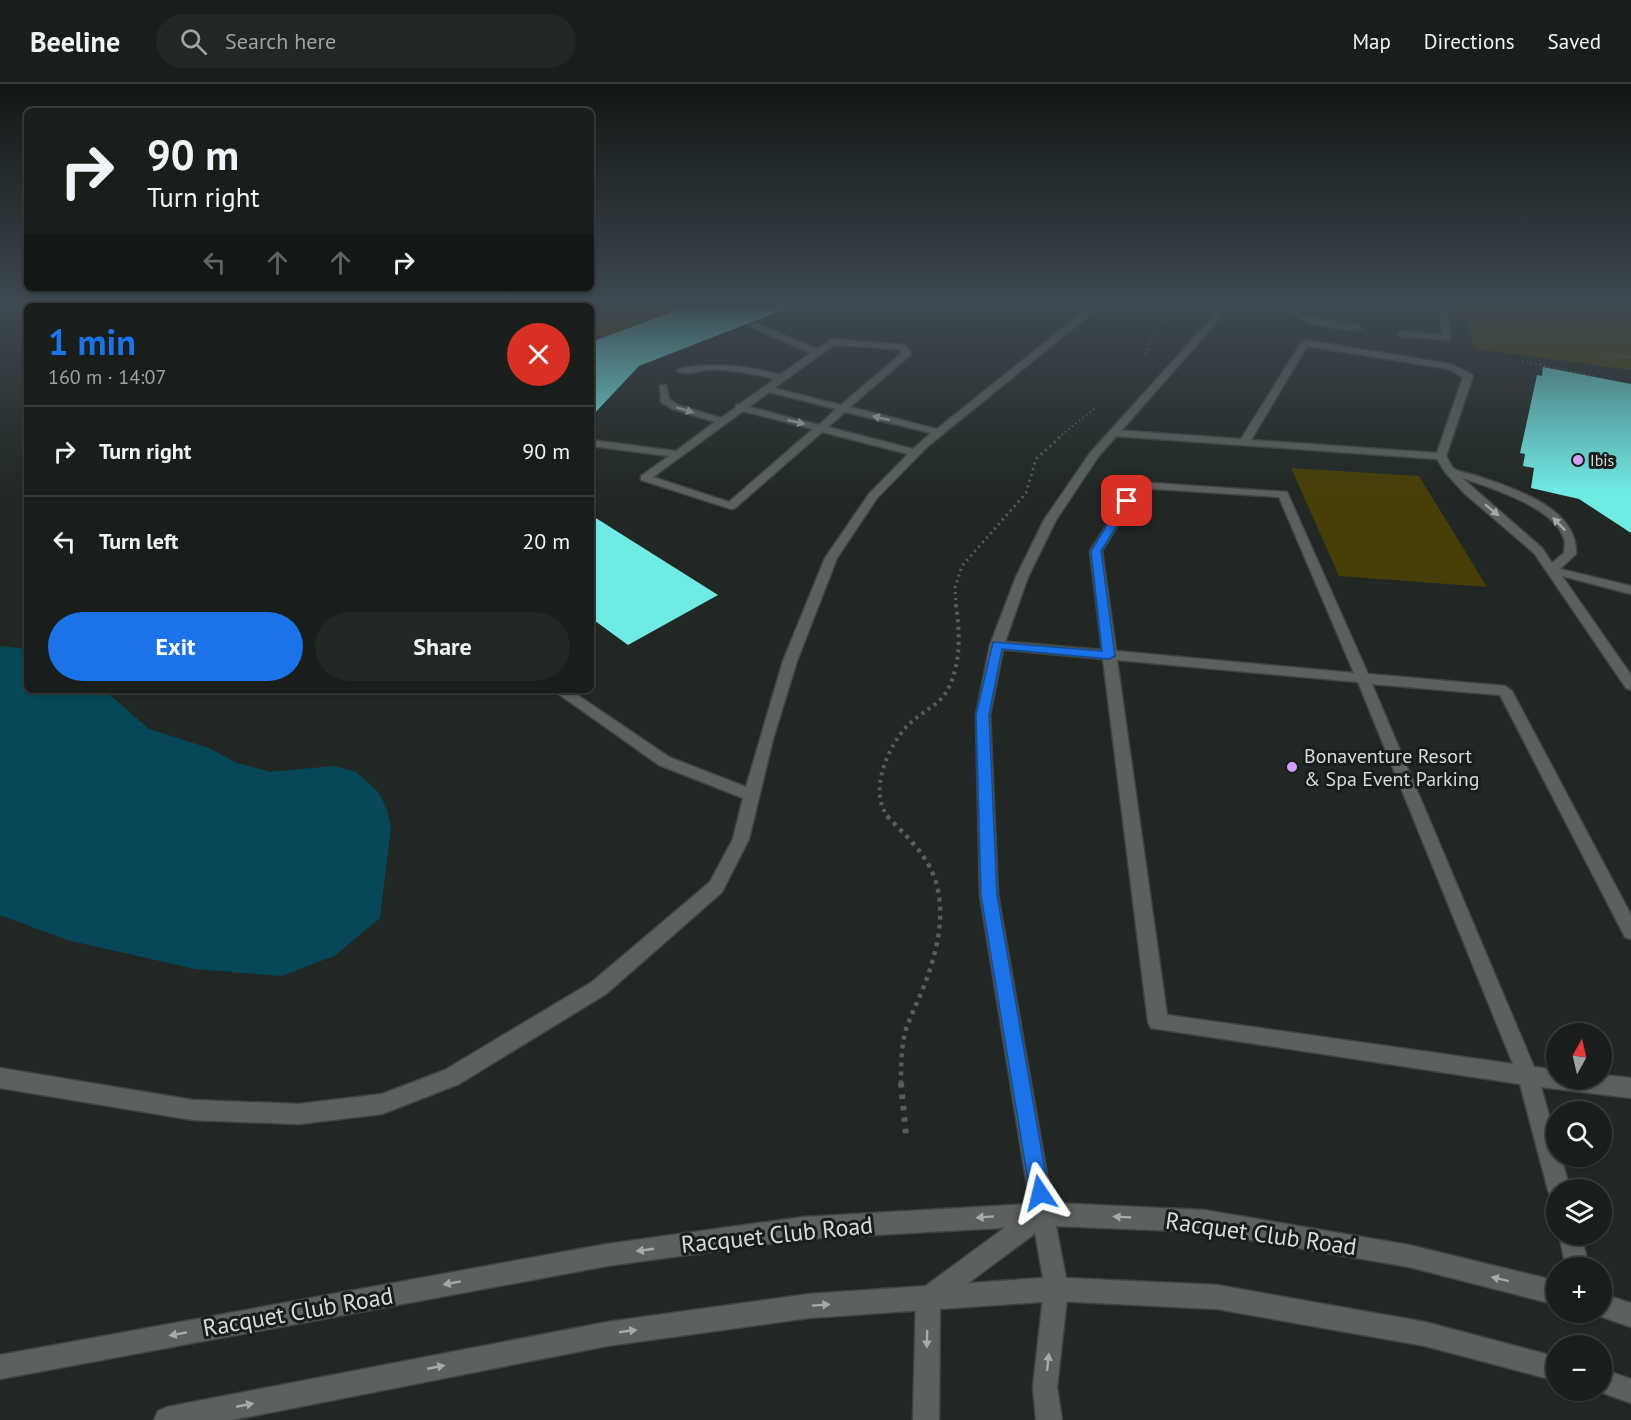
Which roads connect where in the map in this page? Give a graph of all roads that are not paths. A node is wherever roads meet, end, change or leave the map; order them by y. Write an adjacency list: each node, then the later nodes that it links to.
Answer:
1 (718, 366): 9 (street)
2 (724, 366): 10 (street)
3 (797, 366): 10 (street)
4 (891, 366): 14 (street)
5 (1021, 366): 17 (street)
6 (1173, 366): 18 (street)
7 (1291, 366): 19 (street)
8 (1447, 366): 23 (street)
9 (682, 371)
10 (780, 378): 12 (street)
11 (663, 387): 15 (street, one-way to 15)
12 (766, 389): 13 (street); 14 (street)
13 (740, 407): 15 (street); 16 (street, one-way to 16)
14 (842, 408): 16 (street); 17 (street, one-way to 14)
15 (721, 421): 22 (street)
16 (821, 428): 21 (street); 22 (street)
17 (938, 432): 21 (street)
18 (1113, 433): 19 (street); 27 (street)
19 (1244, 442): 23 (street)
20 (594, 443): 22 (street)
21 (915, 453): 32 (street)
22 (677, 454)
23 (1441, 456): 24 (street)
24 (1449, 470): 25 (street, one-way to 25); 25 (street, one-way to 24)
25 (1551, 570): 26 (street); 30 (street)
26 (1631, 590)
27 (997, 645): 28 (street); 38 (street)
28 (1109, 656): 29 (street); 29 (street); 34 (street)
29 (1363, 678): 33 (street); 34 (street)
30 (1631, 685)
31 (564, 693): 32 (street)
32 (752, 795): 35 (street)
33 (1631, 932)
34 (1528, 1076): 36 (street); 37 (street)
35 (0, 1078)
36 (1631, 1088)
37 (1556, 1179)
38 (1043, 1214): 39 (street); 40 (street, Racquet Club Road, one-way to 38); 41 (street); 45 (street, Racquet Club Road, one-way to 45)
39 (1056, 1290): 41 (street); 44 (street); 50 (street, one-way to 39)
40 (1546, 1290)
41 (928, 1298): 48 (street, one-way to 41); 49 (street, one-way to 49)
42 (1612, 1309): 43 (street)
43 (1631, 1315)
44 (1546, 1366)
45 (0, 1367)
46 (1612, 1384): 47 (street)
47 (1631, 1391)
48 (167, 1420)
49 (926, 1420)
50 (1048, 1420)

